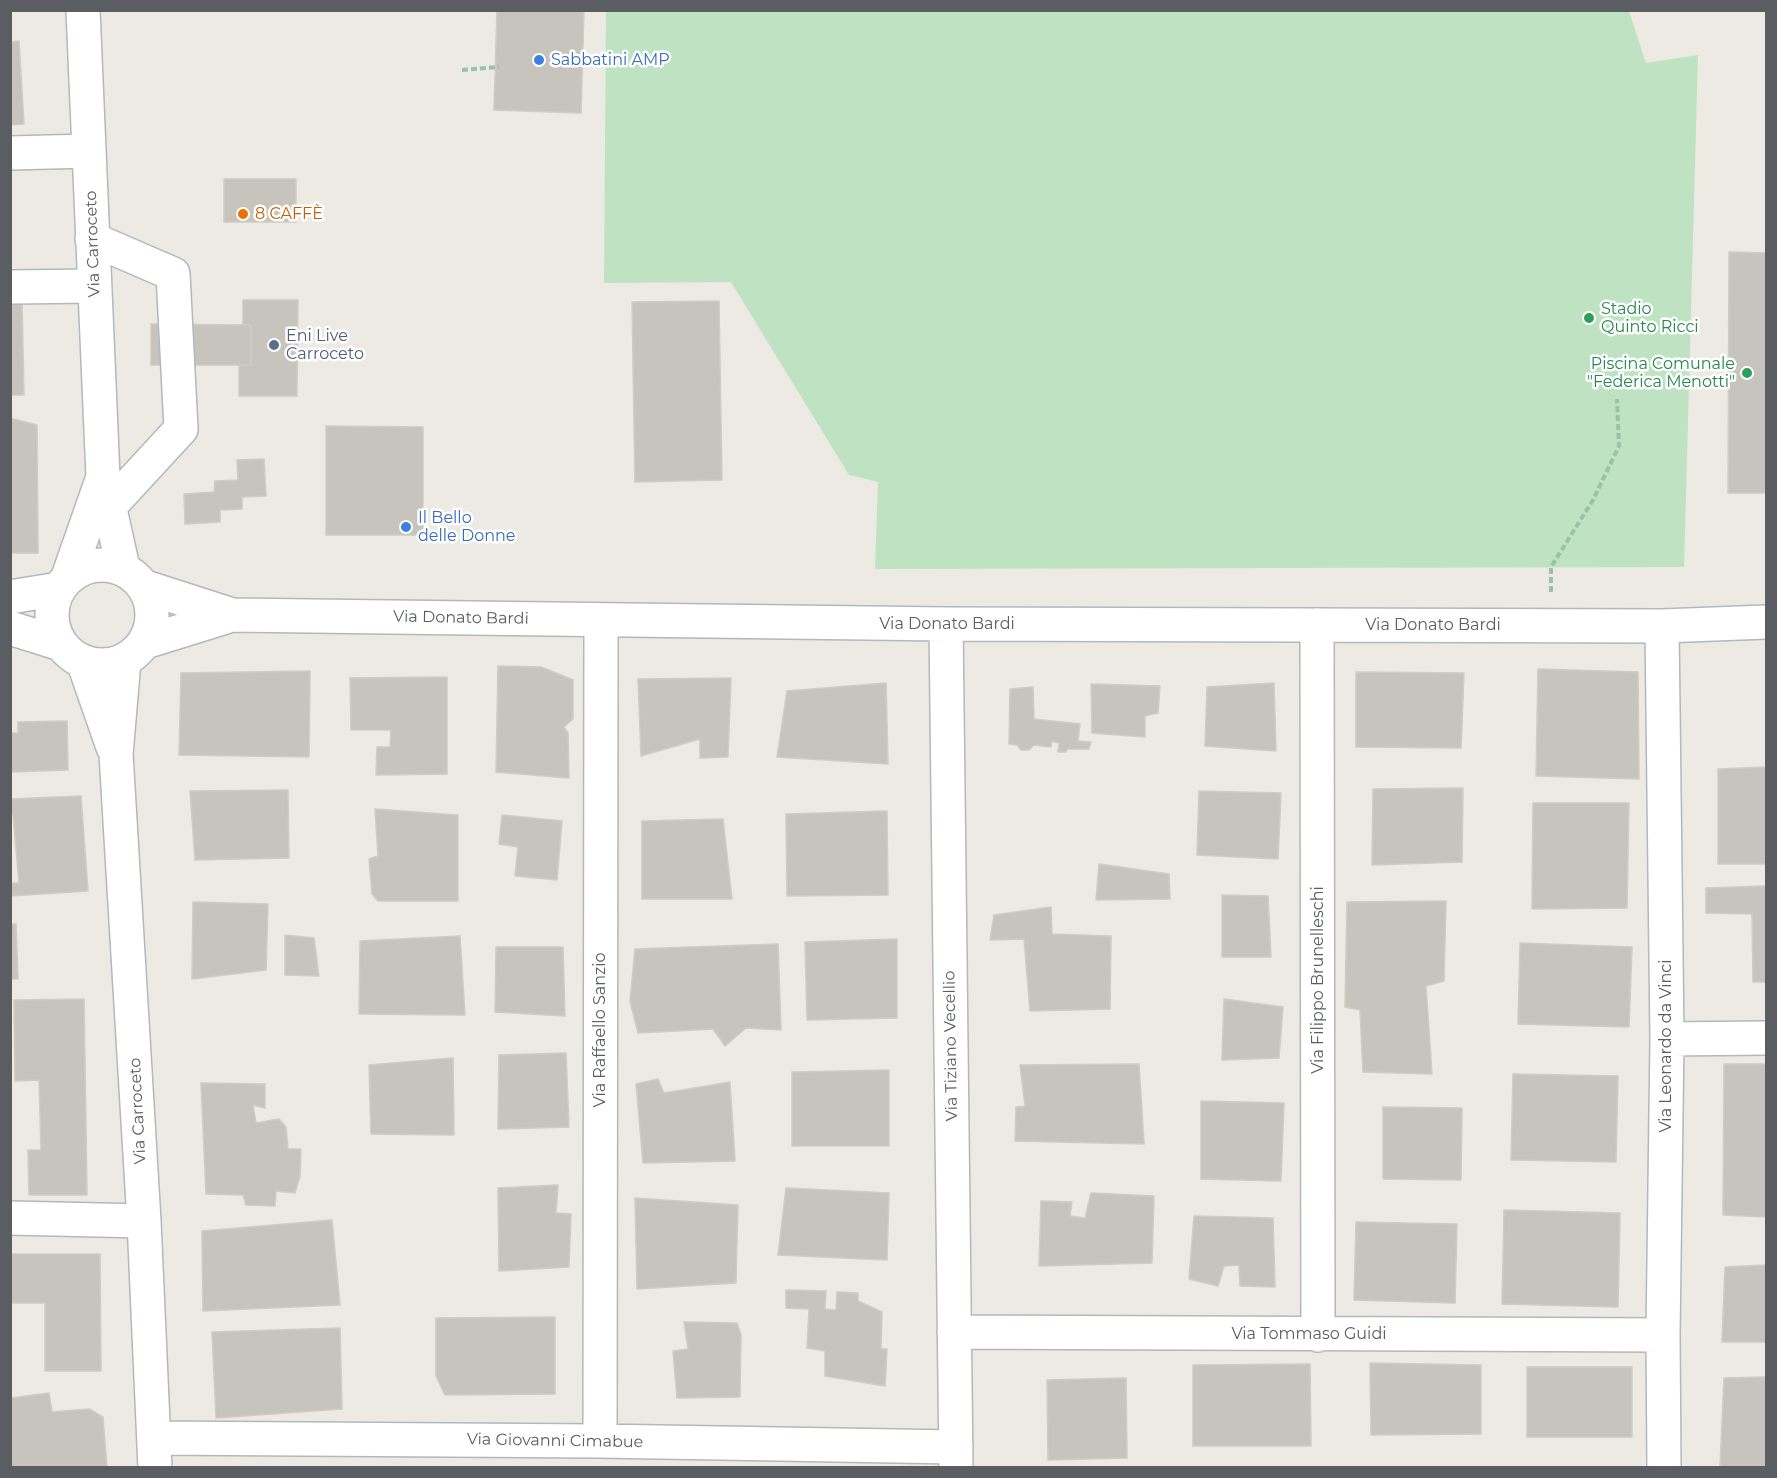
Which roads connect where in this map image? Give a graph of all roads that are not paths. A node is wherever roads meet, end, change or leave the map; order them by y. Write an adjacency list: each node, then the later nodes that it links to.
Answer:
1 (83, 10): 2 (street, Via Carroceto)
2 (89, 151): 3 (street); 4 (street, Via Carroceto)
3 (10, 153)
4 (93, 239): 5 (street, Via Carroceto); 7 (street)
5 (94, 285): 6 (street); 7 (street, Via Carroceto)
6 (10, 287)
7 (106, 492): 8 (street, Via Carroceto); 9 (street, Via Carroceto)
8 (134, 578): 9 (street); 11 (street, Via Donato Bardi); 18 (street)
9 (63, 583): 10 (street); 19 (street)
10 (10, 597)
11 (232, 615): 12 (street, Via Donato Bardi); 18 (street, Via Donato Bardi)
12 (601, 620): 14 (street, Via Donato Bardi); 28 (street, Via Raffaello Sanzio)
13 (1767, 622): 16 (street, Via Donato Bardi)
14 (946, 624): 15 (street, Via Donato Bardi); 25 (street, Via Tiziano Vecellio)
15 (1317, 625): 16 (street, Via Donato Bardi); 26 (street, Via Filippo Brunelleschi)
16 (1662, 626): 22 (street, Via Leonardo da Vinci)
17 (10, 628): 19 (street)
18 (134, 651): 19 (street); 20 (street, Via Carroceto)
19 (72, 653): 20 (street, Via Carroceto)
20 (116, 754): 24 (street, Via Carroceto)
21 (1767, 1038): 22 (street)
22 (1667, 1039): 27 (street, Via Leonardo da Vinci)
23 (10, 1218): 24 (street)
24 (144, 1221): 29 (street, Via Carroceto)
25 (954, 1332): 26 (street, Via Tommaso Guidi); 30 (street, Via Tiziano Vecellio)
26 (1318, 1335): 27 (street, Via Tommaso Guidi)
27 (1663, 1335): 31 (street, Via Leonardo da Vinci)
28 (600, 1441): 29 (street, Via Giovanni Cimabue); 30 (street, Via Giovanni Cimabue)
29 (155, 1453)
30 (956, 1457)
31 (1664, 1467)

